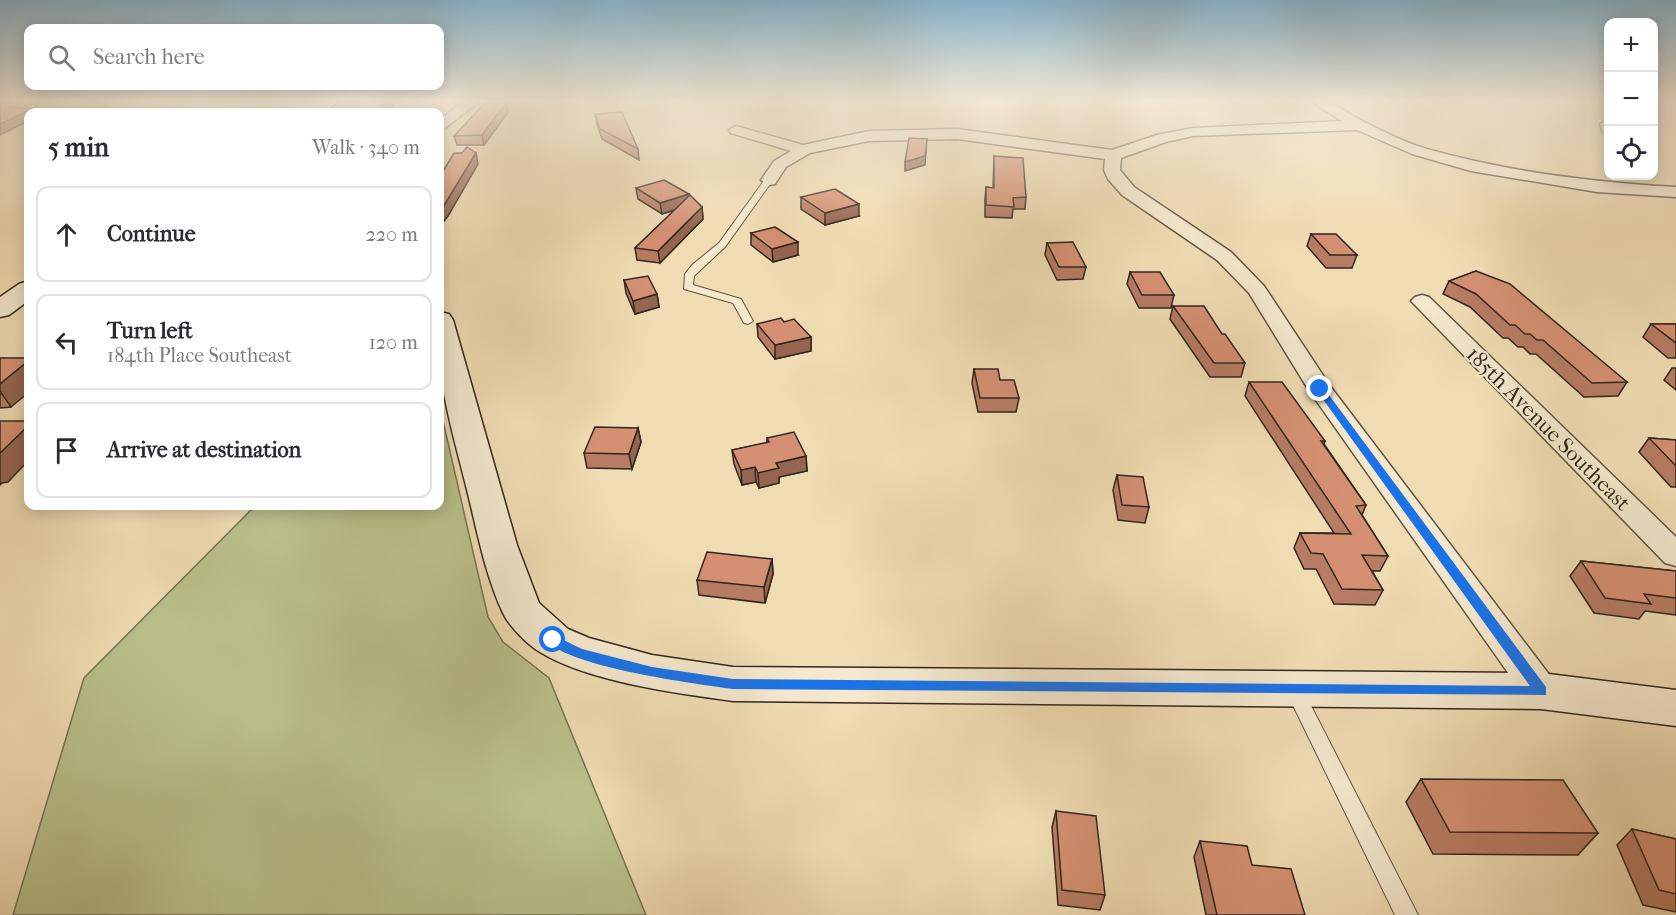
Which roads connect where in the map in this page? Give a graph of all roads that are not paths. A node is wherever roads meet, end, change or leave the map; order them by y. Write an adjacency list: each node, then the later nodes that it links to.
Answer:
1 (783, 144): 6 (street)
2 (827, 144): 6 (street)
3 (1033, 144): 7 (street)
4 (1146, 144): 7 (street)
5 (1401, 144): 10 (street)
6 (804, 150): 8 (street)
7 (1113, 155): 20 (street)
8 (769, 180): 16 (lane)
9 (1652, 180): 10 (street)
10 (1672, 192)
11 (0, 287): 12 (street)
12 (24, 288)
13 (24, 291): 15 (street)
14 (1422, 301): 18 (street, 185th Avenue Southeast)
15 (0, 309)
16 (748, 321)
17 (444, 335): 19 (street)
18 (1676, 555)
19 (1294, 689): 20 (street); 22 (lane)
20 (1541, 691): 21 (street)
21 (1676, 708)
22 (1407, 915)

